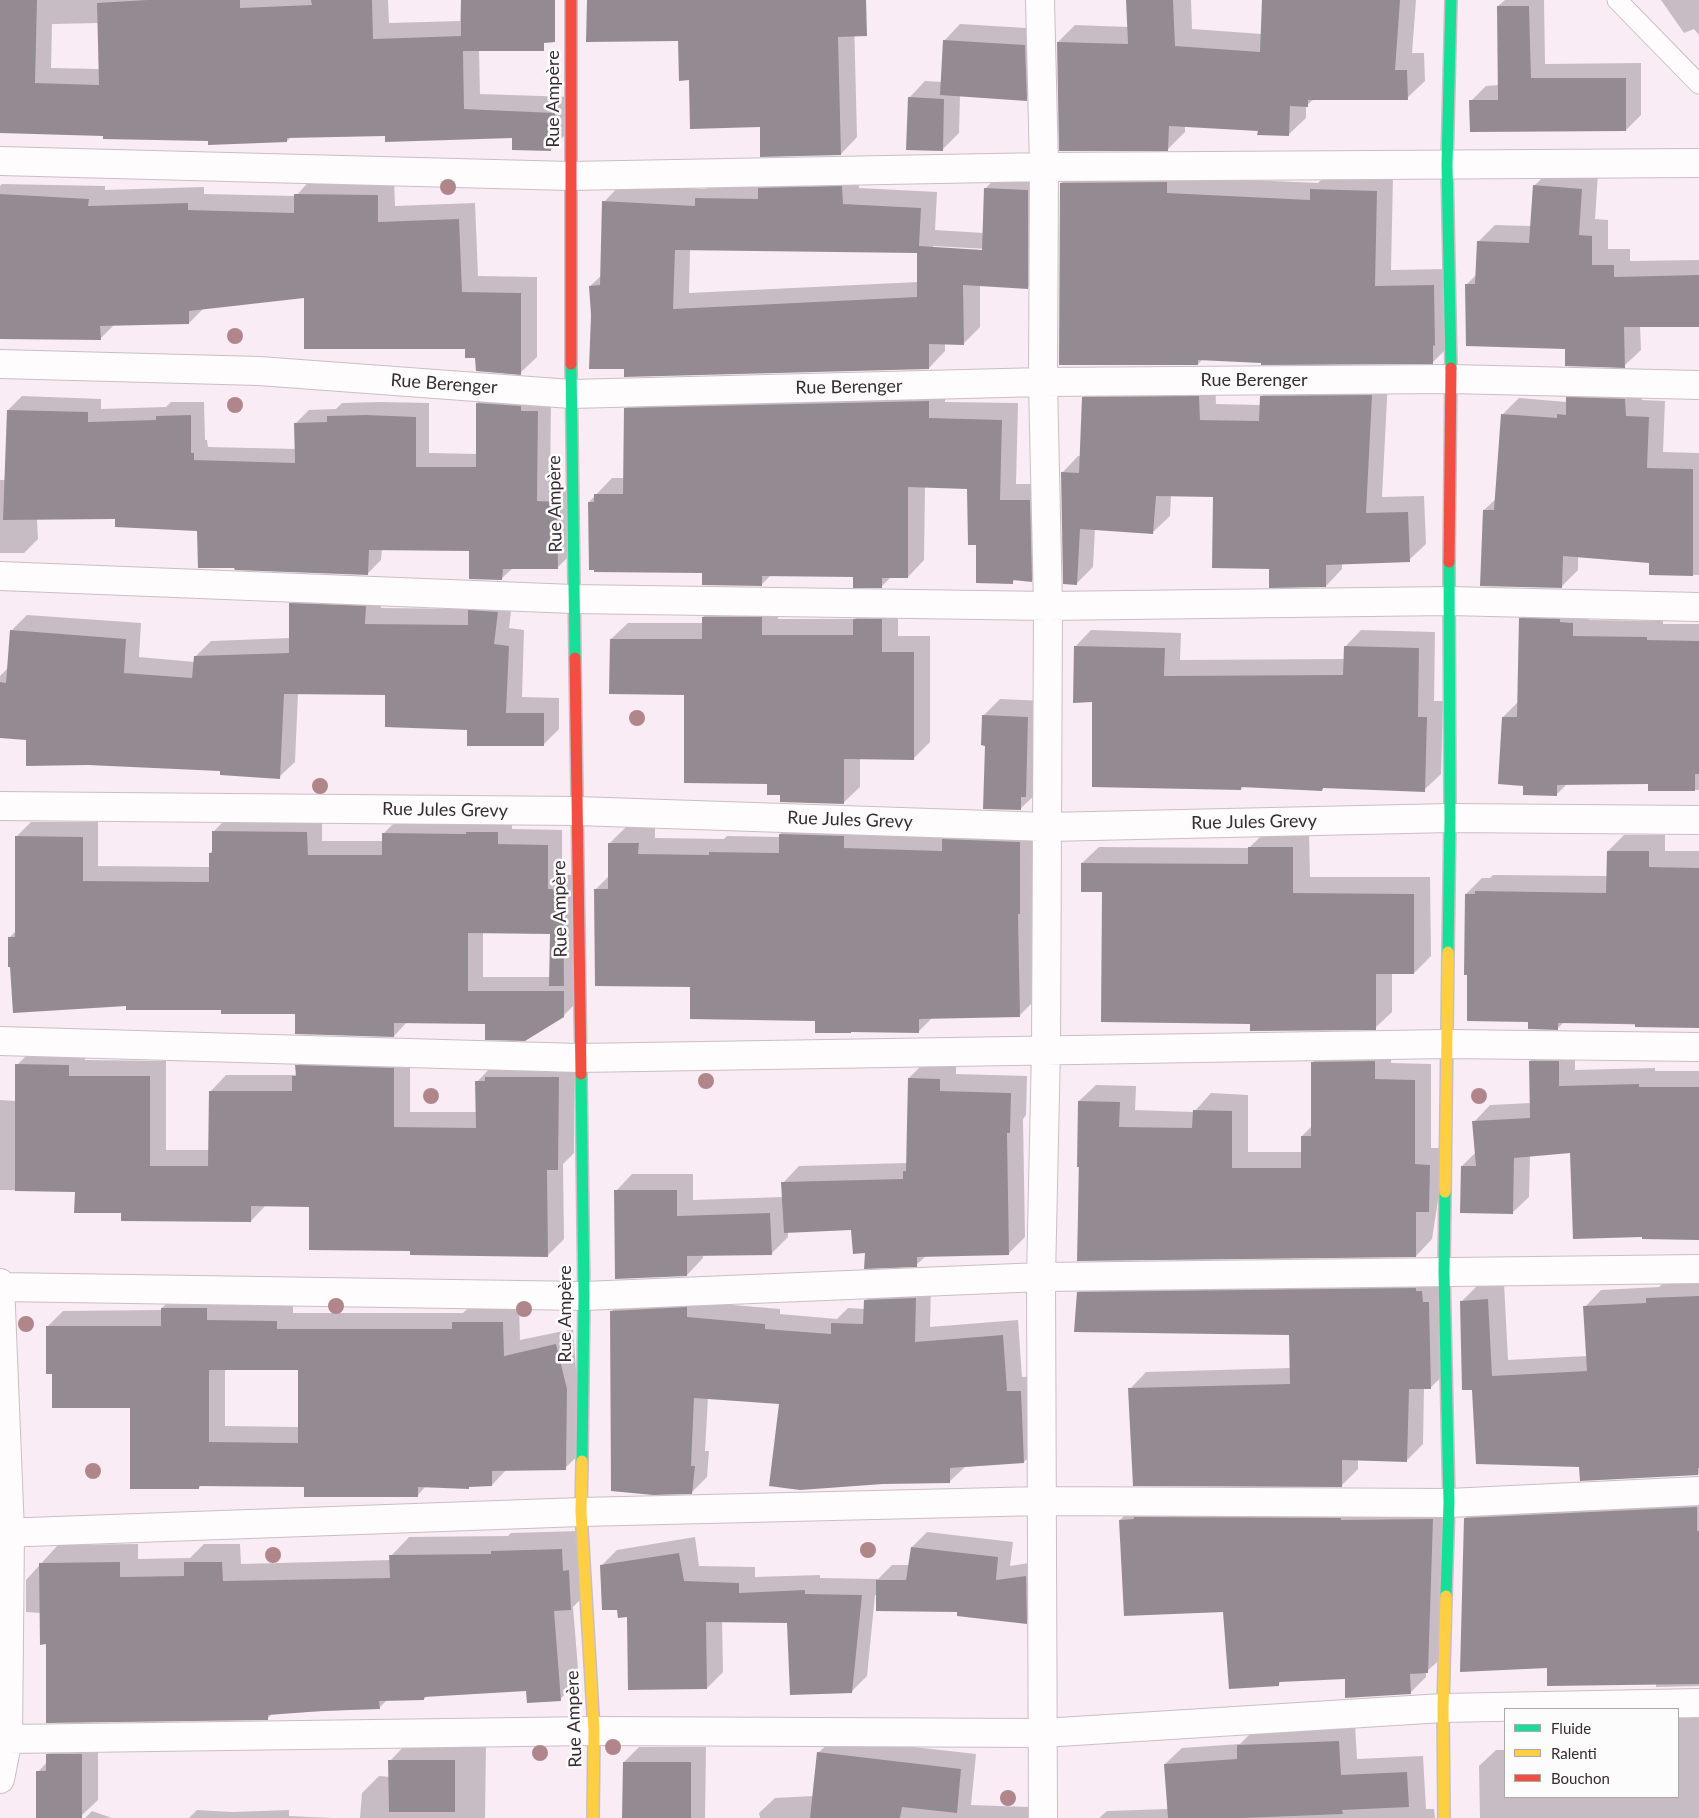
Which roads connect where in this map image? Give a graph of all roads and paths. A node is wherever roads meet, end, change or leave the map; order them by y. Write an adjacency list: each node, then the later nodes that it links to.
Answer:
1 (571, 0): 10 (street, Rue Ampère)
2 (1040, 0): 9 (street)
3 (1451, 0): 8 (street)
4 (1617, 0): 5 (lane)
5 (1699, 84)
6 (0, 161): 10 (street)
7 (1699, 163): 8 (street)
8 (1447, 166): 9 (street); 12 (street)
9 (1044, 167): 10 (street); 13 (street)
10 (570, 176): 15 (street, Rue Ampère)
11 (0, 364): 15 (street, Rue Berenger)
12 (1451, 379): 13 (street, Rue Berenger); 14 (street, Rue Berenger); 18 (street)
13 (1043, 382): 15 (street, Rue Berenger); 19 (street)
14 (1699, 384)
15 (571, 394): 17 (street, Rue Ampère)
16 (0, 576): 17 (street)
17 (573, 599): 19 (street); 22 (street, Rue Ampère)
18 (1449, 601): 19 (street); 20 (street); 23 (street)
19 (1048, 606): 25 (street)
20 (1699, 607)
21 (0, 806): 22 (street, Rue Jules Grevy)
22 (577, 811): 25 (street, Rue Jules Grevy); 30 (street, Rue Ampère)
23 (1450, 818): 24 (street, Rue Jules Grevy); 25 (street, Rue Jules Grevy); 27 (street)
24 (1699, 820)
25 (1048, 827): 29 (street)
26 (0, 1041): 30 (street)
27 (1447, 1044): 28 (street); 29 (street); 32 (street)
28 (1699, 1047)
29 (1046, 1050): 30 (street); 33 (street)
30 (579, 1058): 36 (street, Rue Ampère)
31 (1699, 1269): 32 (street)
32 (1444, 1272): 33 (street); 39 (street)
33 (1040, 1277): 36 (street); 38 (street)
34 (0, 1283): 35 (street)
35 (0, 1287): 36 (street); 41 (street)
36 (584, 1296): 40 (street, Rue Ampère)
37 (1699, 1491): 39 (street)
38 (1042, 1501): 39 (street); 40 (street); 45 (street)
39 (1449, 1503): 43 (street)
40 (581, 1512): 41 (street); 44 (street, Rue Ampère)
41 (5, 1532): 46 (street)
42 (1699, 1704): 43 (street)
43 (1443, 1708): 45 (street); 50 (street)
44 (594, 1732): 45 (street); 46 (street); 48 (street, Rue Ampère)
45 (1044, 1733): 49 (street)
46 (8, 1740): 47 (street)
47 (0, 1779)
48 (592, 1818)
49 (1043, 1818)
50 (1444, 1818)

